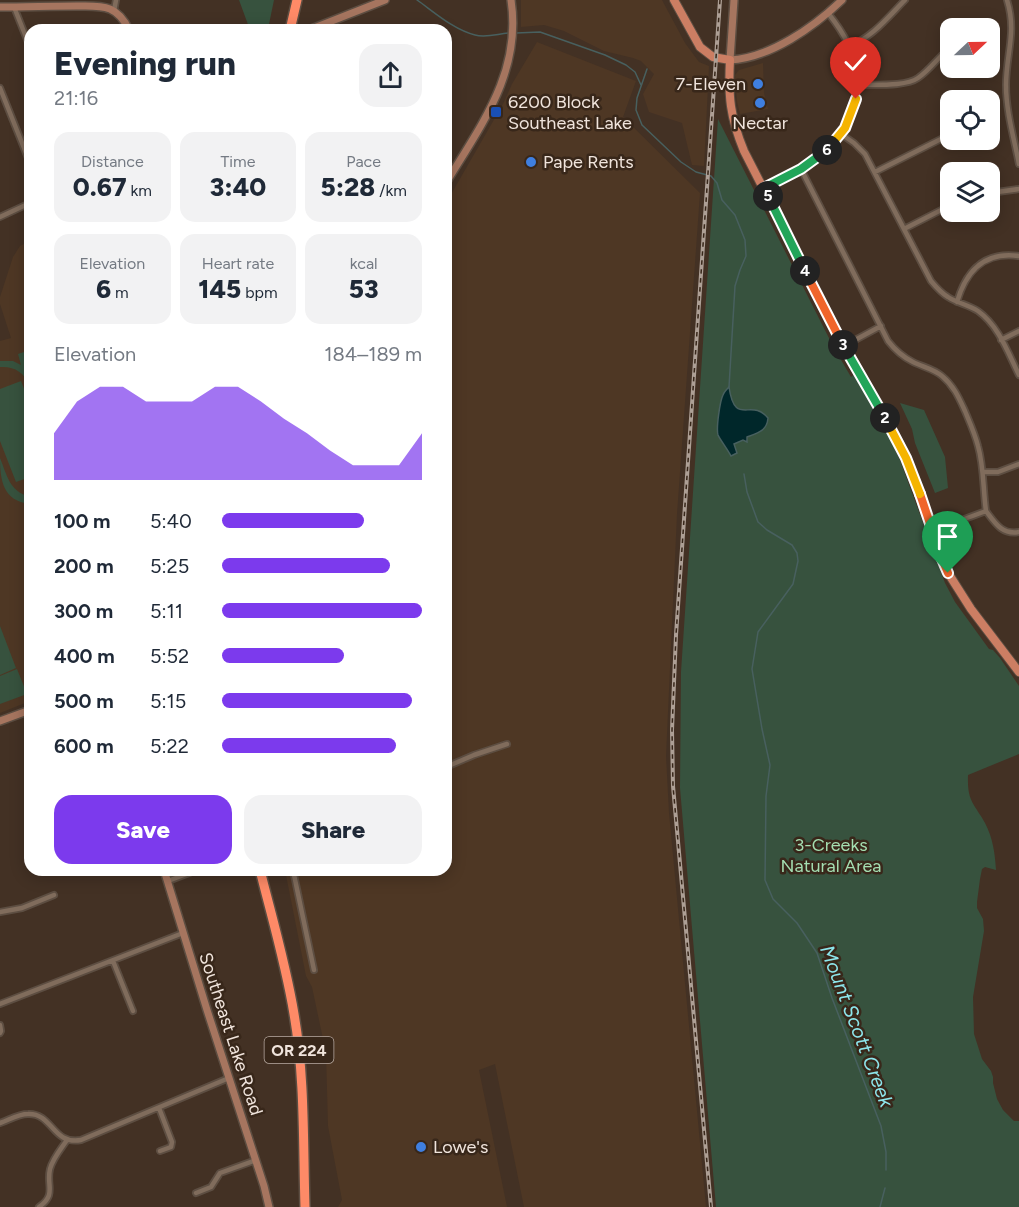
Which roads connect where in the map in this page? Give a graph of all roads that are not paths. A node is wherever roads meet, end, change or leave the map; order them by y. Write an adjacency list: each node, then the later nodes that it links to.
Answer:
1 (116, 0): 12 (street)
2 (297, 0): 15 (highway)
3 (385, 0): 16 (street)
4 (511, 0): 29 (street)
5 (674, 0): 20 (main road)
6 (734, 0): 20 (street)
7 (842, 0): 13 (street)
8 (905, 0): 18 (street)
9 (1007, 0): 26 (street)
10 (0, 7): 11 (street)
11 (14, 7): 12 (street); 17 (street)
12 (114, 12): 14 (street)
13 (828, 13): 18 (street); 20 (street)
14 (125, 24)
15 (291, 24)
16 (324, 24)
17 (24, 32)
18 (849, 46): 21 (street)
19 (940, 57): 21 (street)
20 (730, 60): 30 (main road)
21 (857, 85): 23 (street)
22 (0, 88): 25 (street)
23 (841, 134): 27 (street); 28 (street)
24 (940, 140): 28 (street)
25 (24, 148)
26 (1019, 164)
27 (801, 169): 30 (street); 39 (street)
28 (875, 172): 36 (street)
29 (452, 173)
30 (764, 188): 42 (main road)
31 (1019, 189): 32 (street)
32 (1000, 192)
33 (24, 206): 35 (street)
34 (940, 211): 36 (street)
35 (0, 217)
36 (904, 230): 38 (street)
37 (1019, 256): 38 (street)
38 (957, 302): 41 (street)
39 (881, 326): 42 (street); 45 (street)
40 (1019, 331): 41 (street)
41 (1001, 340): 43 (street)
42 (844, 346): 47 (main road)
43 (1019, 375)
44 (1019, 464): 45 (street)
45 (982, 472): 46 (street)
46 (986, 511): 47 (street); 48 (street)
47 (932, 531): 49 (main road)
48 (1019, 532)
49 (1019, 672)
50 (24, 712): 51 (street)
51 (0, 721)
52 (507, 744): 53 (street)
53 (452, 764)
54 (166, 876): 58 (street, Southeast Lake Road)
55 (181, 876): 58 (street)
56 (262, 876): 78 (highway, OR 224)
57 (294, 876): 64 (street)
58 (168, 881): 62 (street, Southeast Lake Road)
59 (54, 895): 61 (street)
60 (0, 905): 61 (street)
61 (1, 912)
62 (183, 933): 63 (street); 69 (street, Southeast Lake Road)
63 (113, 961): 65 (street); 66 (street)
64 (314, 970)
65 (0, 1004)
66 (133, 1011)
67 (0, 1025): 68 (street)
68 (0, 1034)
69 (229, 1078): 70 (street); 74 (street, Southeast Lake Road)
70 (159, 1108): 72 (street); 73 (street)
71 (0, 1123): 72 (street)
72 (67, 1140): 76 (street)
73 (160, 1151)
74 (255, 1160): 75 (street); 77 (street, Southeast Lake Road)
75 (196, 1193)
76 (39, 1207)
77 (269, 1207)
78 (305, 1207)

